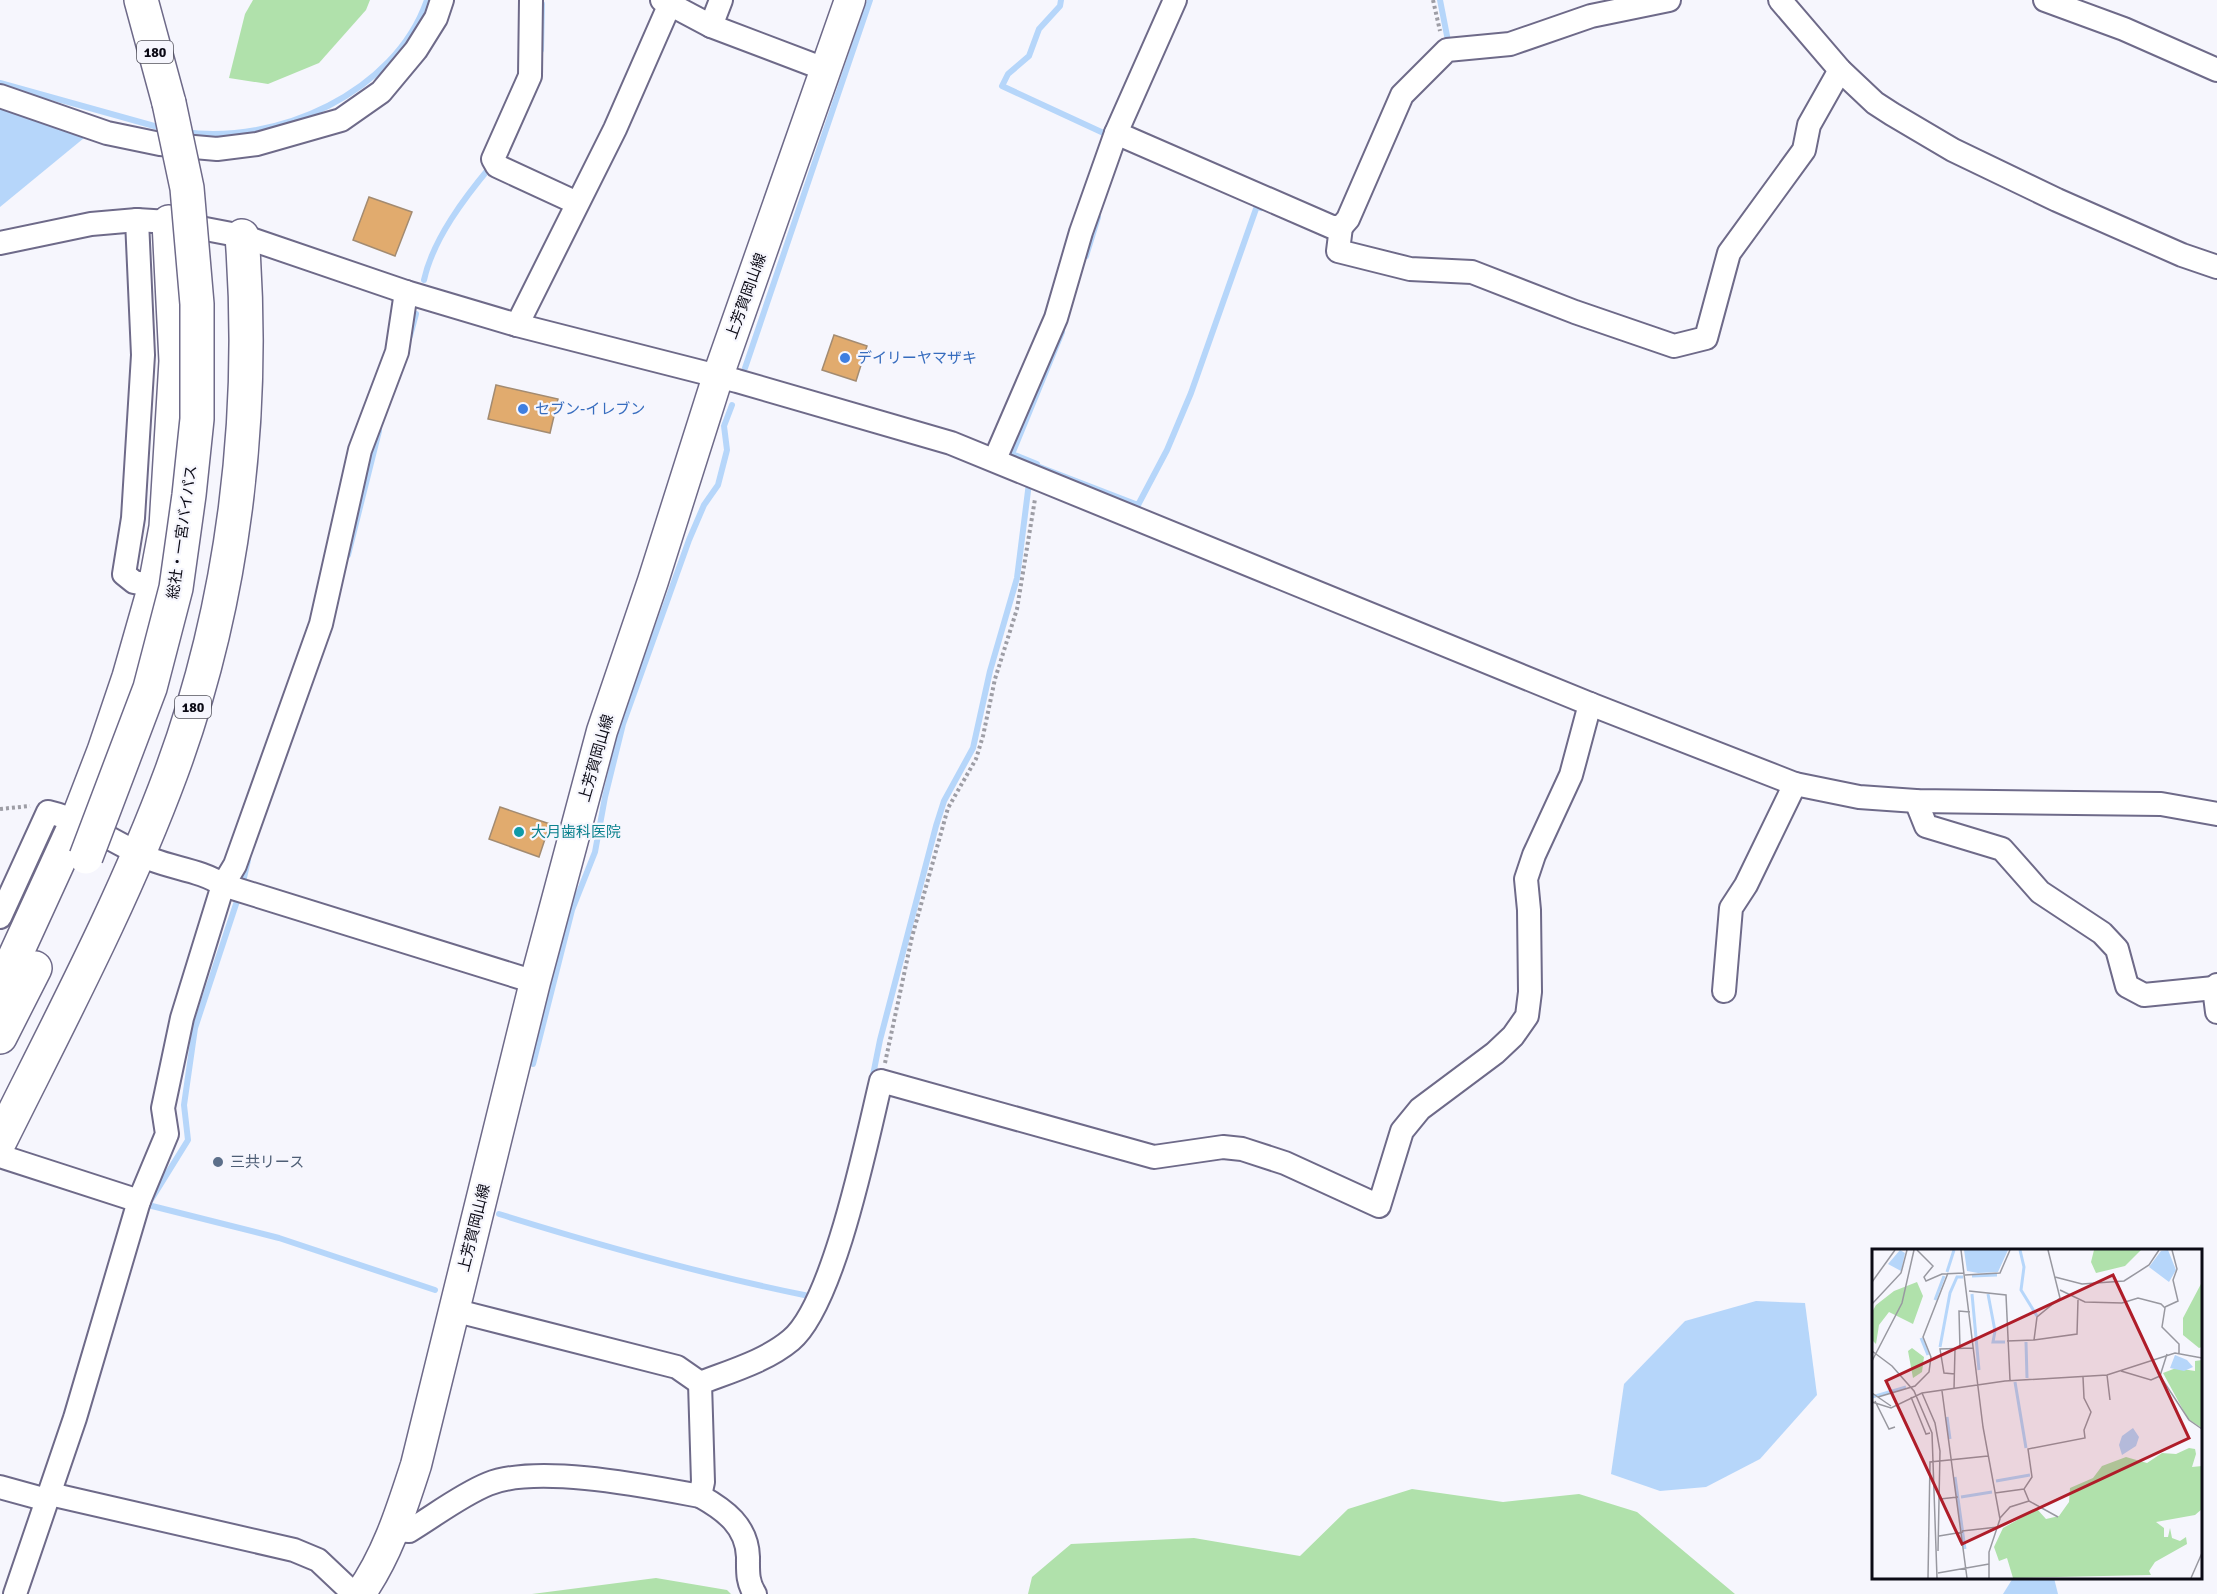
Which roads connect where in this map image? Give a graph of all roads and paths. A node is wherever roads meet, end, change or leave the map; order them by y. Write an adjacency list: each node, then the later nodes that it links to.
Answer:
1 (141, 0): 46 (highway, 総社・一宮バイパス / 180, bridge)
2 (442, 0): 17 (street)
3 (531, 0): 19 (street)
4 (722, 0): 12 (street)
5 (850, 0): 14 (main road, 上芳賀岡山線)
6 (1175, 0): 18 (street)
7 (1433, 0): 13 (path)
8 (1669, 0): 13 (street)
9 (1780, 0): 15 (street)
10 (2045, 0): 16 (street)
11 (666, 3): 12 (street); 19 (street)
12 (711, 26): 14 (street)
13 (1448, 50): 22 (street)
14 (826, 70): 28 (main road, 上芳賀岡山線)
15 (1840, 70): 22 (street); 25 (street)
16 (2217, 70)
17 (0, 96)
18 (1116, 133): 22 (street); 29 (street)
19 (577, 203): 27 (street)
20 (137, 220): 21 (street); 24 (street); 31 (street)
21 (169, 222): 23 (street); 31 (highway)
22 (1340, 235)
23 (242, 236): 26 (street); 38 (highway, 180)
24 (0, 243)
25 (2217, 267)
26 (406, 292): 27 (street); 39 (street)
27 (517, 325): 28 (street)
28 (718, 376): 29 (street); 41 (main road, 上芳賀岡山線)
29 (995, 459): 30 (street)
30 (1038, 477): 32 (street); 47 (path)
31 (155, 586): 37 (highway)
32 (1590, 704): 33 (street); 47 (street)
33 (1795, 784): 34 (street); 44 (street)
34 (1916, 801): 36 (street); 42 (street)
35 (0, 809): 37 (path)
36 (2217, 814)
37 (62, 817): 38 (street); 40 (street); 43 (highway)
38 (139, 853): 39 (street); 48 (highway, 180)
39 (223, 885): 41 (street); 50 (street)
40 (0, 917)
41 (535, 982): 51 (main road, 上芳賀岡山線)
42 (2215, 987): 45 (street)
43 (0, 989)
44 (1724, 991)
45 (2217, 1012)
46 (0, 1037)
47 (881, 1081): 52 (street)
48 (0, 1142)
49 (0, 1156): 50 (street)
50 (139, 1201): 54 (street)
51 (453, 1310): 52 (street); 56 (main road, 上芳賀岡山線)
52 (700, 1383): 55 (street)
53 (0, 1487): 54 (street)
54 (54, 1496): 57 (street); 58 (street)
55 (700, 1496): 56 (street); 60 (street)
56 (395, 1530): 59 (main road, 上芳賀岡山線)
57 (15, 1594)
58 (354, 1594)
59 (360, 1594)
60 (754, 1594)

